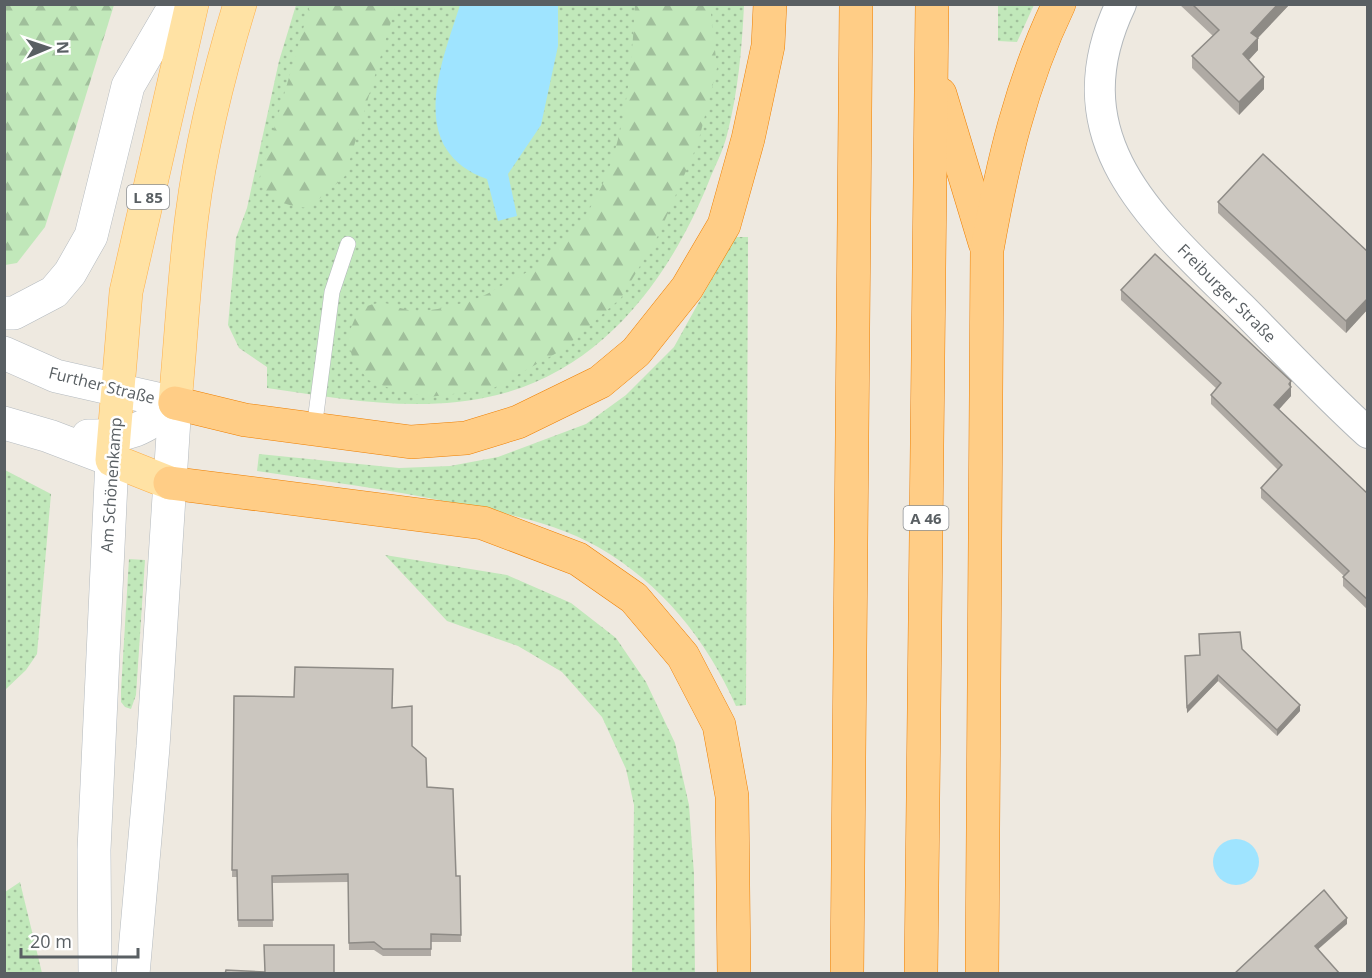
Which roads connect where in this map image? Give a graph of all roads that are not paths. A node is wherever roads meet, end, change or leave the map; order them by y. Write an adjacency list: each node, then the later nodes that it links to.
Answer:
1 (176, 4): 12 (main road)
2 (192, 4): 14 (main road, Am Schönenkamp / L 85)
3 (240, 4): 15 (main road, L 85)
4 (770, 4): 17 (highway)
5 (856, 4): 24 (highway)
6 (932, 4): 9 (highway, A 46)
7 (1059, 4): 11 (highway)
8 (1121, 4): 18 (street, Freiburger Straße)
9 (930, 62): 11 (highway); 25 (highway, A 46)
10 (348, 244): 17 (lane)
11 (987, 250): 26 (highway)
12 (4, 313)
13 (4, 353): 14 (main road, Further Straße)
14 (118, 392): 15 (main road, Further Straße); 19 (main road, Am Schönenkamp / L 85)
15 (175, 403): 17 (highway); 19 (main road, Further Straße); 20 (main road, L 85)
16 (4, 423): 19 (main road, Further Straße)
17 (314, 429)
18 (1366, 429)
19 (113, 448): 20 (main road, Further Straße); 21 (main road, Am Schönenkamp / L 85)
20 (170, 483): 22 (main road, L 85); 23 (highway)
21 (95, 974)
22 (133, 974)
23 (734, 974)
24 (847, 974)
25 (921, 974)
26 (982, 974)

